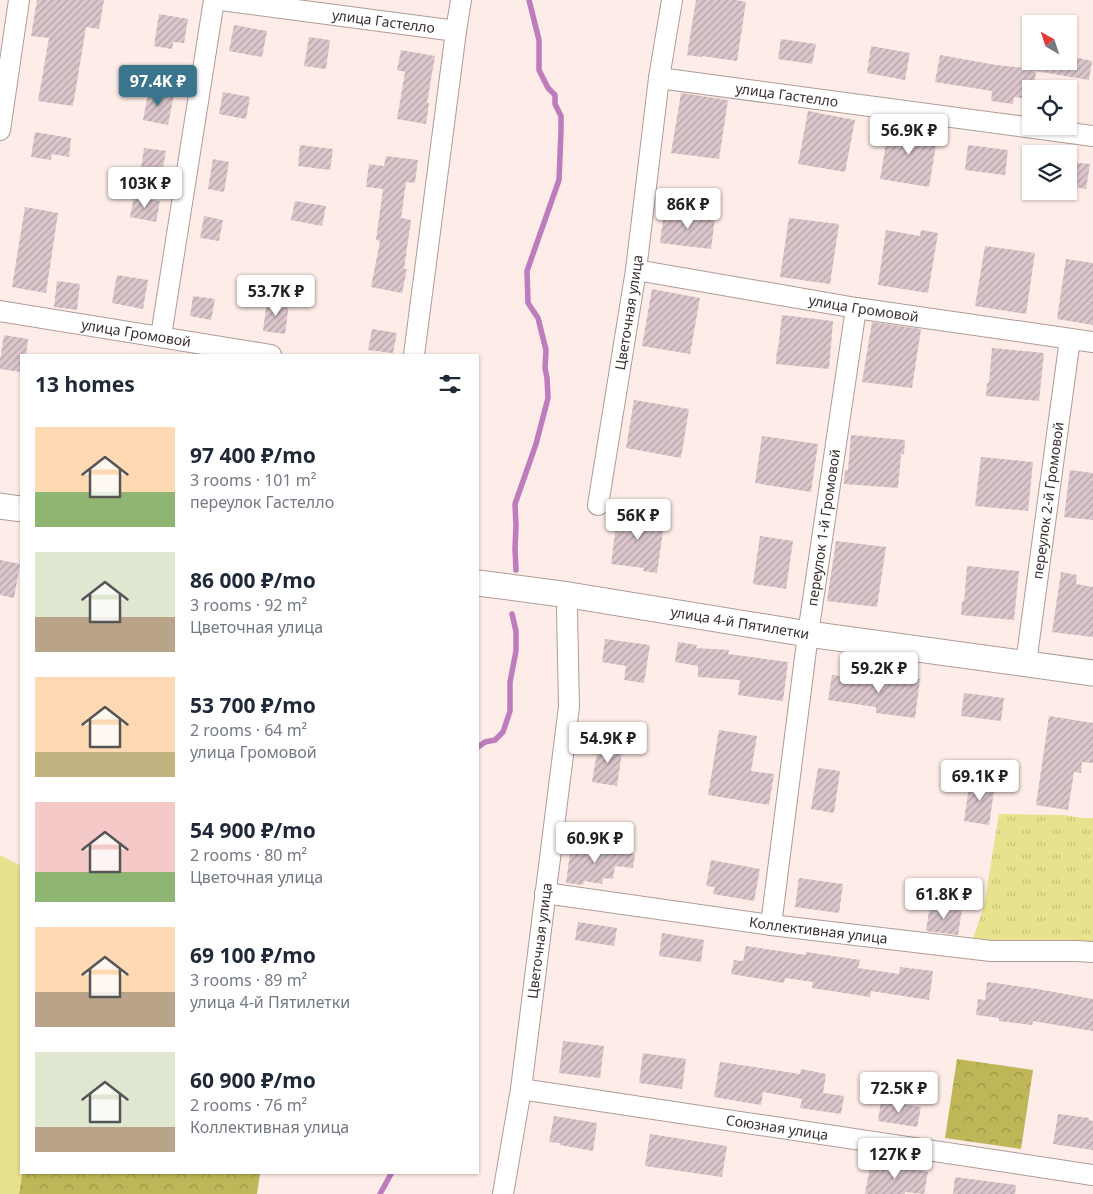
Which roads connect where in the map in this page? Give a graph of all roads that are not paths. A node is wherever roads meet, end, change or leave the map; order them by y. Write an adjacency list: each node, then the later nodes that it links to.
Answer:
1 (19, 0): 8 (street)
2 (214, 0): 13 (street)
3 (221, 0): 6 (street, улица Гастелло)
4 (461, 0): 6 (street)
5 (672, 0): 7 (street, Цветочная улица)
6 (456, 31): 17 (street)
7 (660, 78): 9 (street, улица Гастелло); 10 (street, Цветочная улица)
8 (0, 130)
9 (1093, 136)
10 (636, 270): 11 (street, улица Громовой); 18 (street, Цветочная улица)
11 (856, 308): 14 (street, улица Громовой); 23 (street, переулок 1-й Громовой)
12 (0, 311): 13 (street, улица Громовой)
13 (162, 336): 16 (street, улица Громовой)
14 (1070, 339): 15 (street, улица Громовой); 24 (street, переулок 2-й Громовой)
15 (1093, 342)
16 (265, 354)
17 (414, 354)
18 (598, 505)
19 (0, 506): 20 (street)
20 (20, 509)
21 (479, 583): 22 (street, улица 4-й Пятилетки)
22 (570, 595): 23 (street, улица 4-й Пятилетки); 26 (street, Цветочная улица)
23 (808, 634): 24 (street, улица 4-й Пятилетки); 27 (street, переулок 1-й Громовой)
24 (1026, 663): 25 (street, улица 4-й Пятилетки)
25 (1093, 673)
26 (545, 893): 27 (street, Коллективная улица); 29 (street, Цветочная улица)
27 (770, 925): 28 (street, Коллективная улица)
28 (1093, 952)
29 (521, 1089): 30 (street, Союзная улица); 31 (street, Цветочная улица)
30 (1093, 1175)
31 (503, 1194)

